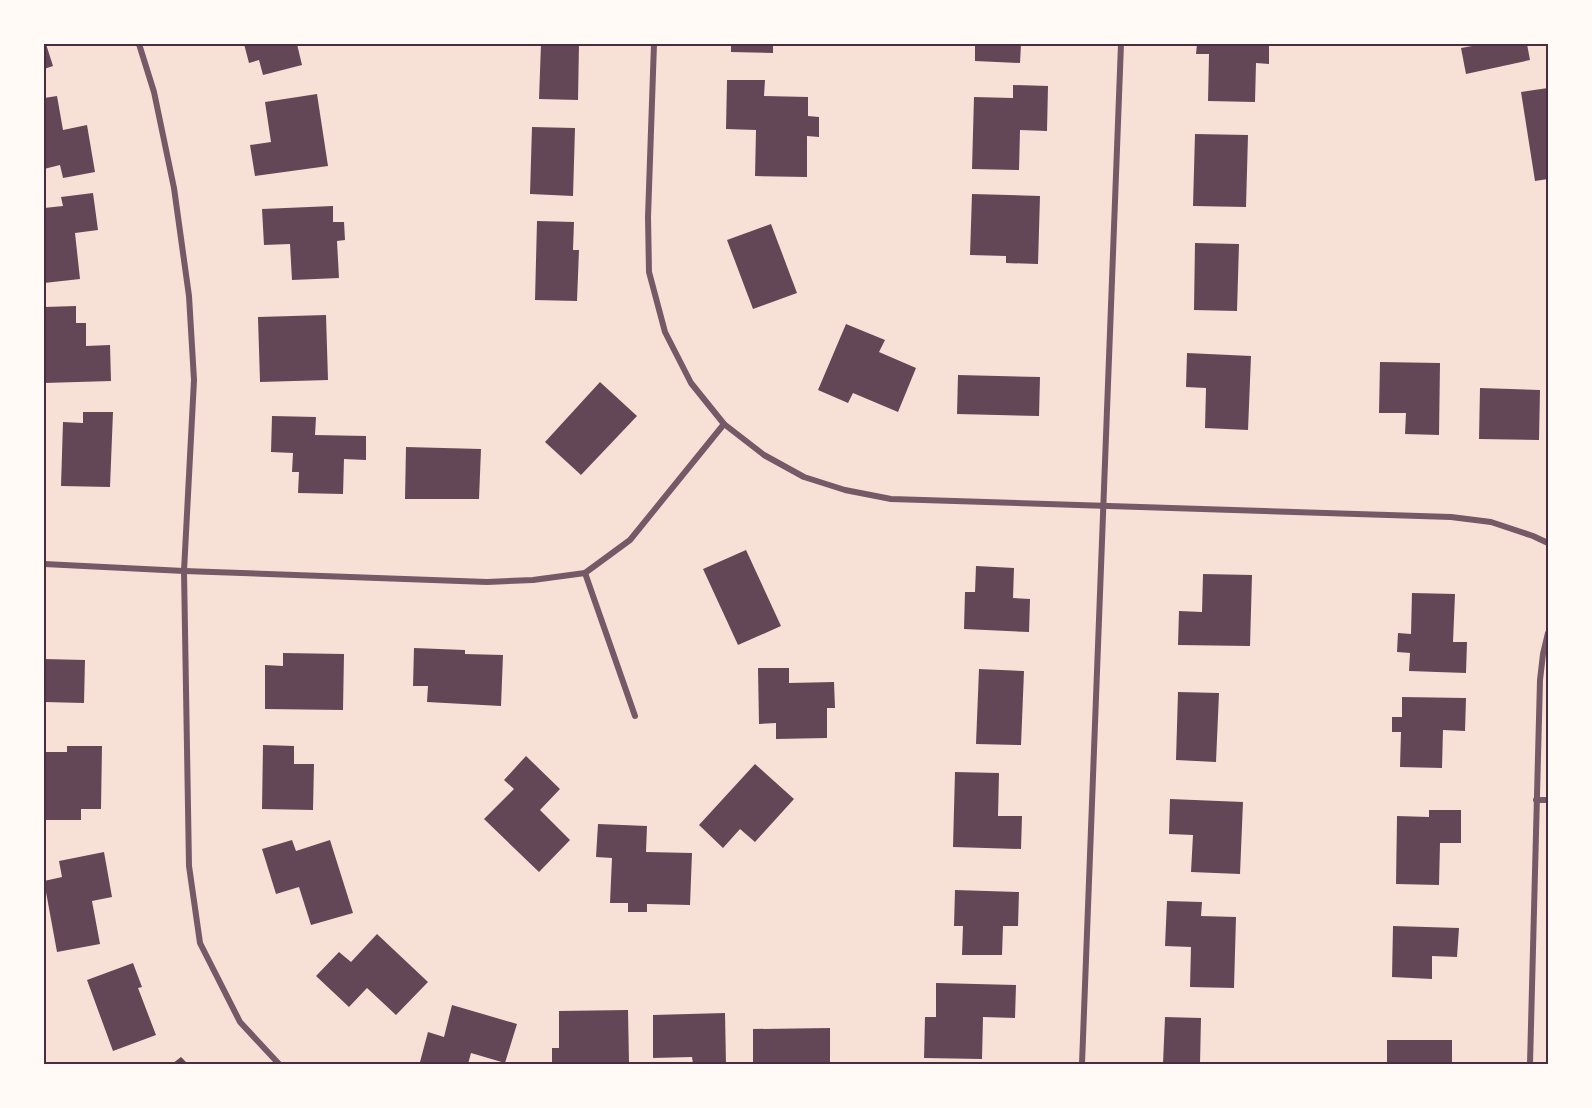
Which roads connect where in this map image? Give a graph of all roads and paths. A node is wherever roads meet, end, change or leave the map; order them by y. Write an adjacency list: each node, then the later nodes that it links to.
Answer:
1 (139, 44): 8 (street)
2 (654, 44): 4 (street)
3 (1121, 44): 5 (street)
4 (724, 424): 5 (street); 9 (street)
5 (1103, 506): 6 (street); 15 (street)
6 (1548, 543)
7 (44, 564): 8 (street)
8 (184, 571): 9 (street); 14 (street)
9 (585, 573): 11 (street)
10 (1548, 633): 12 (street)
11 (635, 716)
12 (1536, 800): 13 (street); 16 (street)
13 (1548, 800)
14 (279, 1065)
15 (1083, 1065)
16 (1530, 1065)

